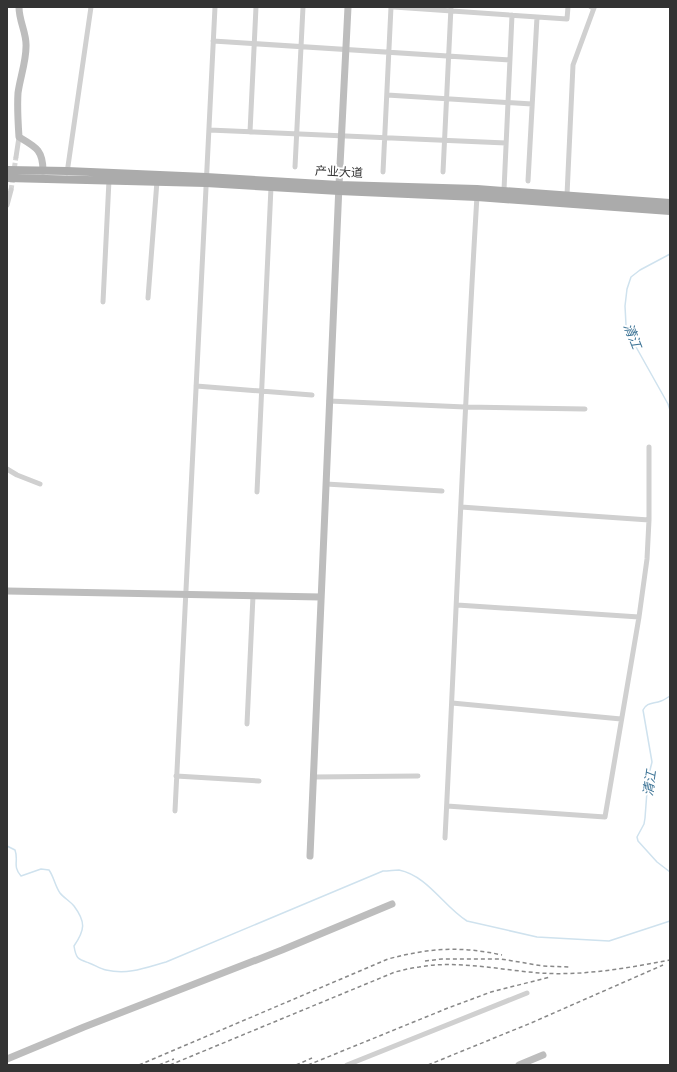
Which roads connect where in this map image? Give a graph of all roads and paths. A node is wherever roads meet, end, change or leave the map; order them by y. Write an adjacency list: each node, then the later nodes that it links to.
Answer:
1 (19, 7): 29 (street)
2 (91, 7): 39 (street)
3 (215, 7): 14 (street)
4 (256, 7): 15 (street)
5 (304, 7): 16 (street)
6 (348, 7): 17 (street)
7 (391, 7): 18 (street)
8 (394, 7): 11 (street)
9 (568, 7): 13 (street)
10 (591, 7): 50 (street)
11 (451, 9): 12 (street); 19 (street)
12 (512, 15): 13 (street); 20 (street)
13 (537, 17): 24 (street)
14 (213, 41): 15 (street); 25 (street)
15 (254, 44): 16 (street); 26 (street)
16 (302, 47): 17 (street); 27 (street)
17 (346, 50): 18 (street); 28 (street)
18 (389, 52): 19 (street); 21 (street)
19 (449, 56): 20 (street); 22 (street)
20 (510, 60): 23 (street)
21 (387, 95): 22 (street); 30 (street)
22 (446, 99): 23 (street); 31 (street)
23 (508, 103): 24 (street); 32 (street)
24 (532, 104): 43 (street)
25 (208, 130): 26 (street); 42 (street)
26 (250, 132): 27 (street)
27 (297, 134): 28 (street); 34 (street)
28 (342, 136): 30 (street); 46 (street)
29 (19, 137): 33 (street); 36 (street)
30 (385, 138): 31 (street); 37 (street)
31 (444, 140): 32 (street); 38 (street)
32 (506, 143): 48 (street)
33 (16, 157)
34 (296, 167)
35 (7, 170): 36 (main road, 产业大道)
36 (43, 171): 39 (main road, 产业大道)
37 (383, 172)
38 (443, 172)
39 (67, 175): 40 (main road, 产业大道); 41 (main road, 产业大道); 42 (main road, 产业大道)
40 (7, 178)
41 (109, 180): 44 (main road, 产业大道); 55 (street)
42 (206, 180): 44 (main road, 产业大道); 45 (main road, 产业大道); 46 (main road, 产业大道); 56 (street)
43 (528, 181)
44 (157, 182): 54 (street)
45 (271, 187): 46 (main road, 产业大道); 57 (street)
46 (339, 188): 49 (main road, 产业大道); 59 (street)
47 (11, 190): 52 (street)
48 (504, 190): 49 (main road, 产业大道); 50 (main road, 产业大道)
49 (477, 193): 53 (main road, 产业大道); 60 (street)
50 (567, 195): 51 (main road, 产业大道)
51 (670, 203)
52 (7, 205)
53 (670, 211)
54 (148, 298)
55 (103, 302)
56 (196, 386): 57 (street); 71 (street)
57 (262, 391): 58 (street); 67 (street)
58 (312, 395)
59 (330, 401): 60 (street); 65 (street)
60 (465, 407): 61 (street); 68 (street)
61 (585, 409)
62 (649, 447): 69 (street)
63 (7, 469): 64 (street)
64 (40, 484)
65 (326, 484): 66 (street); 73 (street)
66 (442, 491)
67 (257, 492)
68 (461, 507): 69 (street); 74 (street)
69 (649, 520): 75 (street)
70 (7, 591): 71 (street)
71 (186, 594): 72 (street); 79 (street)
72 (253, 596): 73 (street); 78 (street)
73 (321, 597): 81 (street)
74 (457, 606): 75 (street); 76 (street)
75 (639, 616): 77 (street)
76 (452, 703): 77 (street); 83 (street)
77 (621, 719): 83 (street)
78 (247, 724)
79 (176, 776): 82 (street); 84 (street)
80 (418, 776): 81 (street)
81 (313, 777): 86 (street)
82 (259, 781)
83 (447, 806): 85 (street)
84 (175, 811)
85 (445, 838)
86 (310, 856)
87 (392, 904): 90 (street)
88 (527, 993): 91 (street)
89 (544, 1055): 92 (street)
90 (7, 1059)
91 (348, 1065)
92 (519, 1065)

